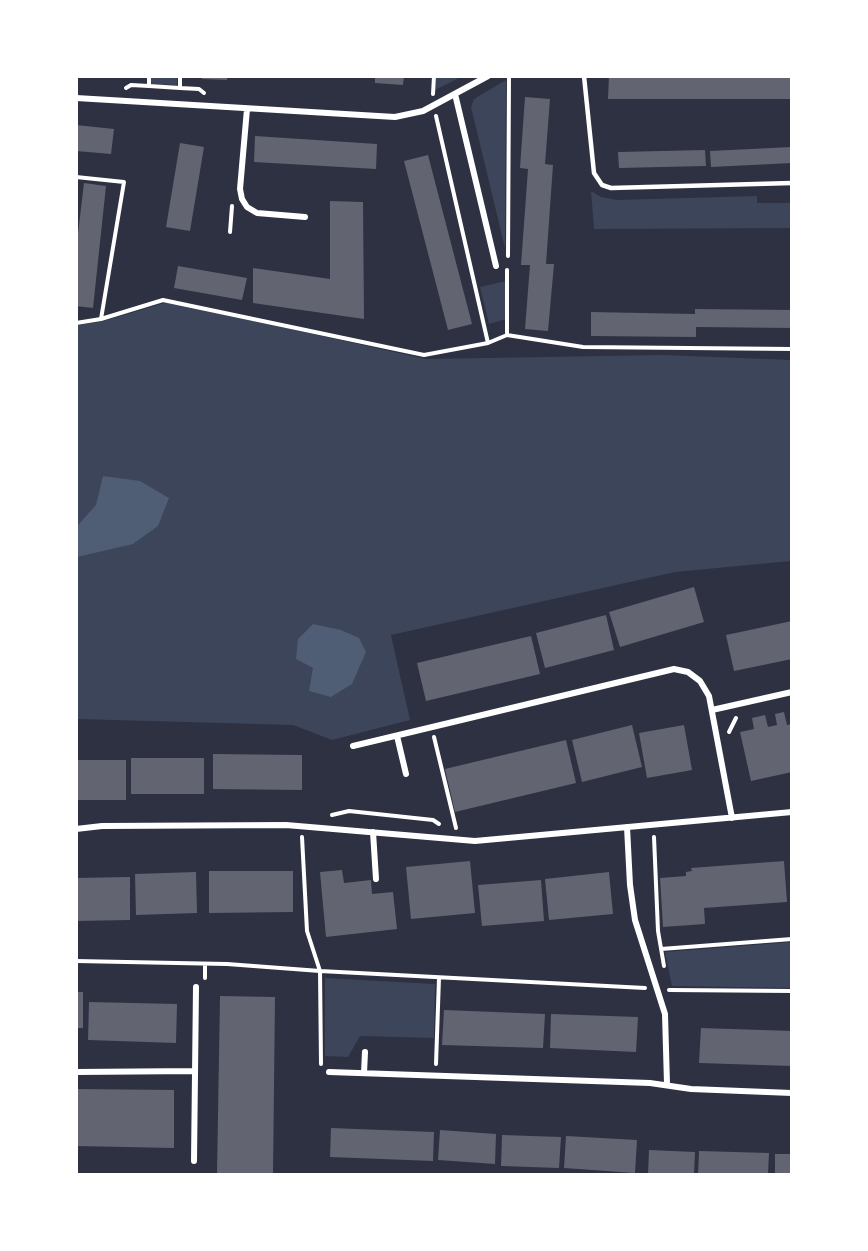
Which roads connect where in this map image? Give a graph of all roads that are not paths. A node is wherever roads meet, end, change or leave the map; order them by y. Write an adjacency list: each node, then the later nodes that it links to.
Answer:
1 (488, 76): 3 (street)
2 (584, 76): 6 (lane)
3 (455, 94): 5 (street); 8 (street)
4 (76, 98): 5 (street)
5 (246, 109): 7 (street)
6 (792, 183)
7 (305, 216)
8 (496, 266)
9 (792, 692): 10 (street)
10 (712, 710): 11 (street); 15 (street)
11 (397, 736): 12 (street); 13 (street)
12 (353, 746)
13 (406, 774)
14 (792, 812): 15 (street)
15 (732, 818): 16 (street)
16 (627, 827): 18 (street); 26 (street)
17 (76, 829): 18 (street)
18 (373, 832): 19 (street)
19 (376, 879)
20 (196, 987): 22 (street)
21 (365, 1052): 25 (street)
22 (195, 1071): 23 (street); 28 (street)
23 (76, 1072)
24 (329, 1072): 25 (street)
25 (364, 1072): 26 (street)
26 (667, 1084): 27 (street)
27 (792, 1093)
28 (194, 1161)

